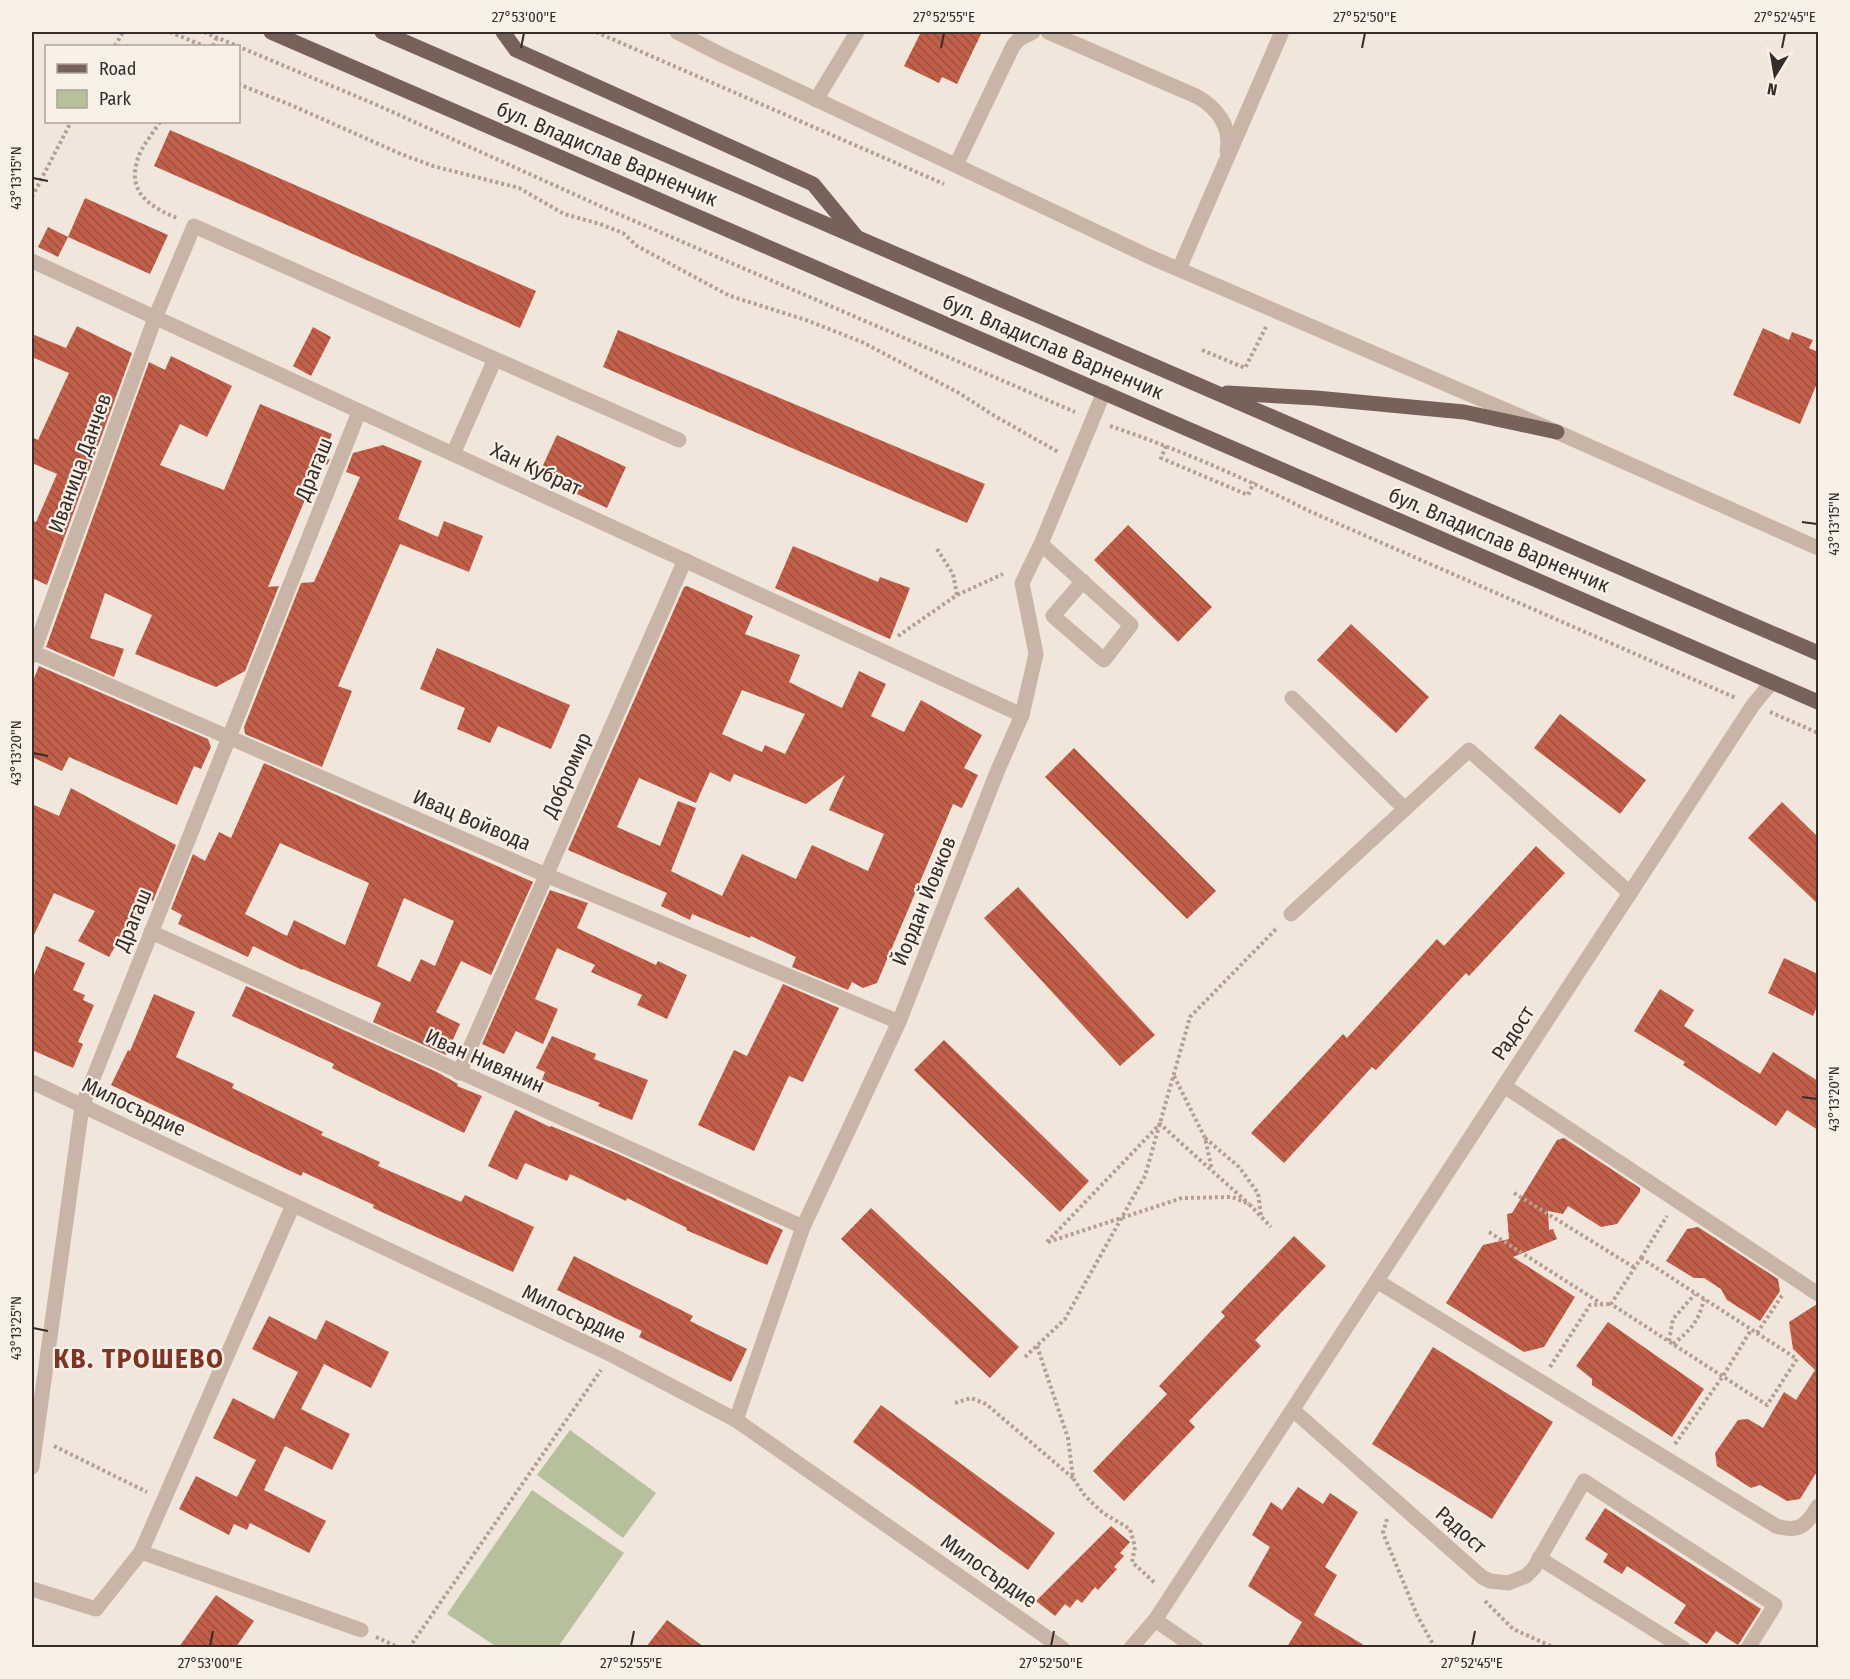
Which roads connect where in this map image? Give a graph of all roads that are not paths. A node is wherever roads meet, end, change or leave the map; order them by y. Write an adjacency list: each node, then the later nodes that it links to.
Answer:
1 (271, 32): 17 (main road, бул. Владислав Варненчик)
2 (503, 32): 12 (main road)
3 (677, 32): 9 (street)
4 (858, 32): 9 (street)
5 (1033, 32): 11 (street)
6 (1048, 32): 10 (street)
7 (390, 33): 12 (main road, бул. Владислав Варненчик)
8 (1281, 34): 10 (street)
9 (816, 100): 11 (street)
10 (1224, 163): 14 (street)
11 (956, 165): 14 (street)
12 (857, 237): 18 (main road, бул. Владислав Варненчик)
13 (32, 261): 15 (street, Хан Кубрат)
14 (1179, 269): 20 (street)
15 (155, 318): 16 (street, Иваница Данчев); 19 (street, Хан Кубрат); 28 (street, Иваница Данчев)
16 (495, 359): 21 (street); 22 (street)
17 (1104, 392): 23 (street, Йордан Йовков); 29 (main road, бул. Владислав Варненчик)
18 (1216, 393): 20 (main road); 27 (main road, бул. Владислав Варненчик)
19 (359, 411): 22 (street, Хан Кубрат); 33 (street, Драгаш)
20 (1557, 432): 24 (street)
21 (679, 440)
22 (453, 454): 25 (street, Хан Кубрат)
23 (1041, 544): 26 (street); 32 (street, Йордан Йовков)
24 (1818, 548)
25 (685, 560): 32 (street, Хан Кубрат); 35 (street, Добромир)
26 (1083, 581): 26 (street)
27 (1818, 653)
28 (32, 654): 33 (street, Ивац Войвода)
29 (1772, 682): 31 (main road, бул. Владислав Варненчик); 36 (street, Радост)
30 (1292, 698): 34 (street)
31 (1818, 702)
32 (1022, 715): 39 (street, Йордан Йовков)
33 (228, 738): 35 (street, Ивац Войвода); 38 (street, Драгаш)
34 (1405, 809): 36 (street); 37 (street)
35 (546, 875): 39 (street, Ивац Войвода); 40 (street, Добромир)
36 (1630, 893): 42 (street, Радост)
37 (1291, 914)
38 (151, 932): 40 (street, Иван Нивянин); 43 (street, Драгаш)
39 (899, 1022): 45 (street, Йордан Йовков)
40 (459, 1073): 45 (street, Иван Нивянин)
41 (32, 1082): 43 (street, Милосърдие)
42 (1504, 1086): 46 (street, Радост); 47 (street)
43 (82, 1106): 44 (street, Милосърдие); 50 (street, Драгаш)
44 (293, 1205): 49 (street, Милосърдие); 52 (street)
45 (803, 1227): 49 (street, Йордан Йовков)
46 (1377, 1281): 48 (street, Радост); 51 (street)
47 (1818, 1294)
48 (1293, 1410): 53 (street, Радост); 55 (street, Радост)
49 (736, 1420): 57 (street, Милосърдие)
50 (32, 1467)
51 (1818, 1506)
52 (141, 1552): 54 (street); 56 (street)
53 (1539, 1558): 60 (street); 61 (street, Радост)
54 (32, 1589)
55 (1155, 1620): 58 (street, Радост); 59 (street)
56 (361, 1630)
57 (1062, 1647)
58 (1131, 1647)
59 (1196, 1647)
60 (1683, 1647)
61 (1748, 1647)

